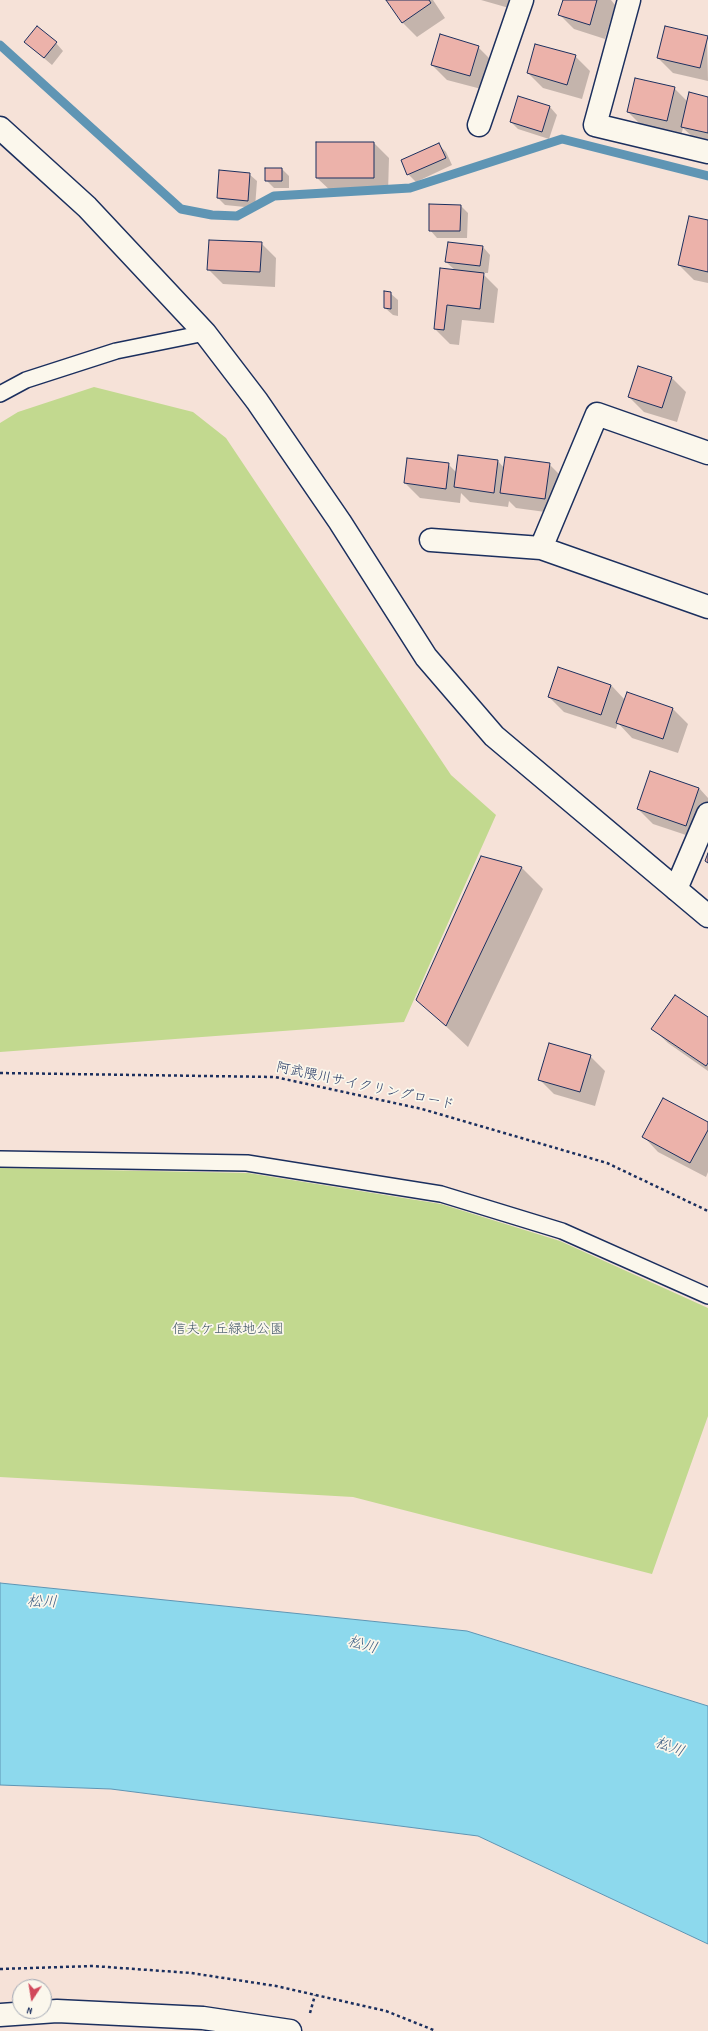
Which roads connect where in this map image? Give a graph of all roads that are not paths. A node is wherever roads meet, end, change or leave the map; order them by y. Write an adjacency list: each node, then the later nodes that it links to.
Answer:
1 (522, 0): 3 (street)
2 (630, 0): 5 (street)
3 (479, 125)
4 (0, 128): 6 (street)
5 (708, 152)
6 (205, 334): 7 (lane); 13 (street)
7 (0, 394)
8 (708, 453): 10 (street)
9 (431, 540): 10 (street)
10 (541, 548): 11 (street)
11 (708, 608)
12 (708, 814): 13 (street)
13 (676, 889): 14 (street)
14 (708, 916)
15 (0, 1160): 16 (lane)
16 (708, 1296)
17 (0, 2015): 18 (street)
18 (290, 2031)

